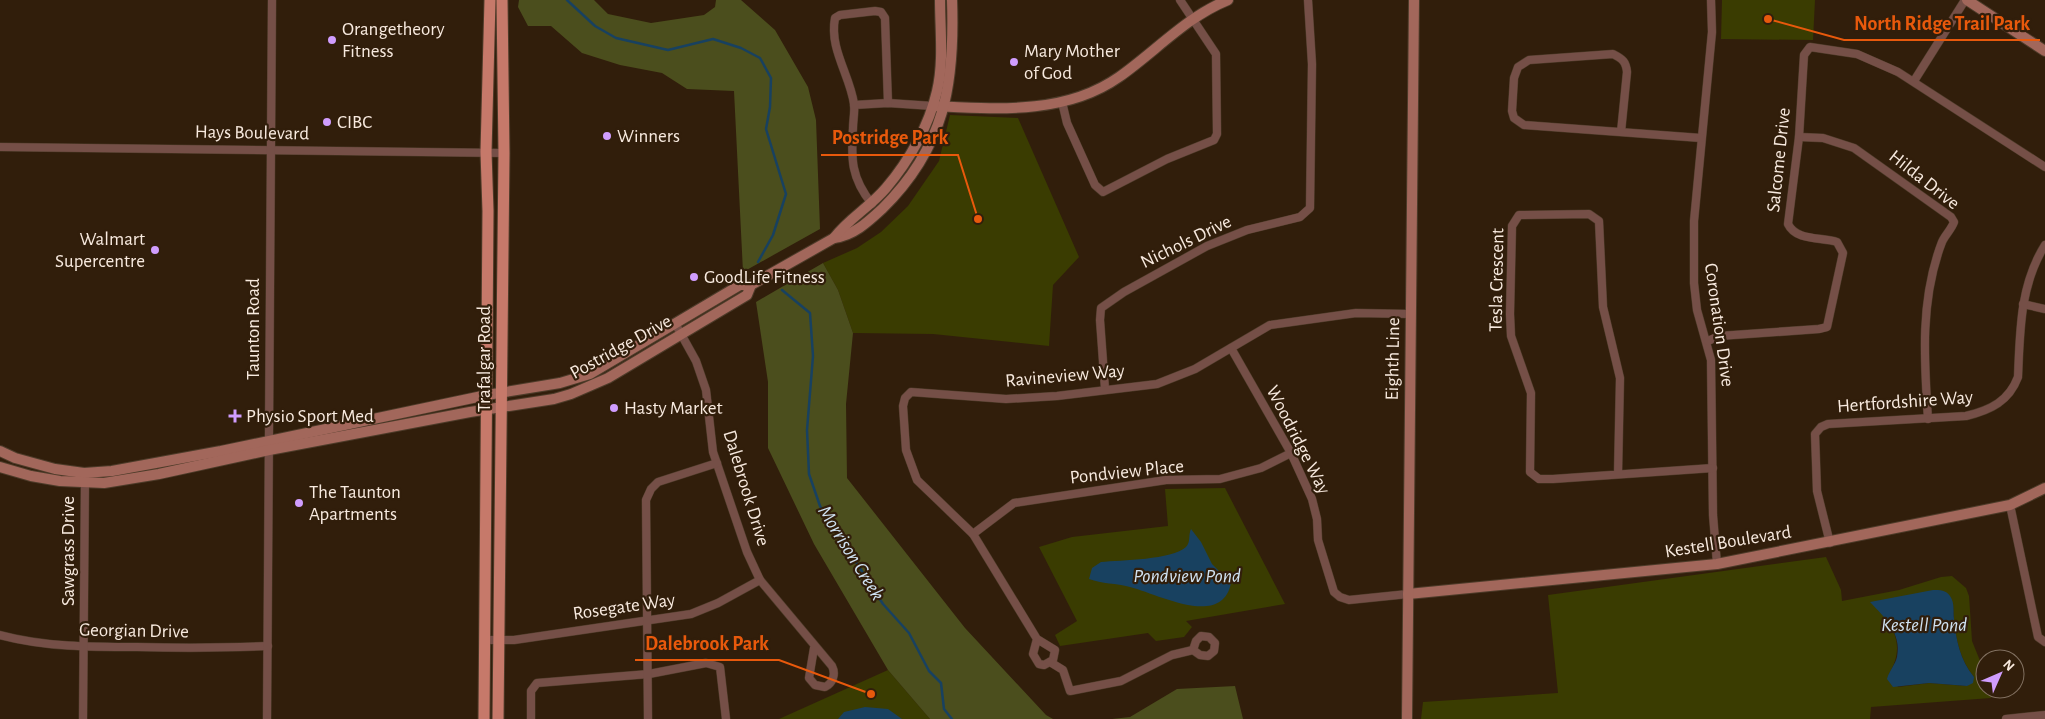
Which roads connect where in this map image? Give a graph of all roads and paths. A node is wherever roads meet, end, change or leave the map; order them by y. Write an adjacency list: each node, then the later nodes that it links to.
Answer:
1 (272, 0): 24 (street, Taunton Road)
2 (490, 0): 25 (main road, Trafalgar Road)
3 (502, 0): 26 (main road, Trafalgar Road)
4 (940, 0): 18 (street, Postridge Drive)
5 (952, 0): 19 (street, Postridge Drive)
6 (1180, 0): 12 (street)
7 (1228, 0): 12 (street)
8 (1308, 0): 37 (street, Nichols Drive)
9 (1414, 0): 33 (street, Eighth Line)
10 (1711, 0): 22 (street, Coronation Drive)
11 (1966, 0): 13 (street); 14 (street)
12 (1192, 19): 15 (street); 15 (street)
13 (2045, 51)
14 (1914, 80): 21 (street, Salcome Drive); 27 (street)
15 (1062, 102): 19 (street)
16 (888, 104): 17 (street); 17 (street); 18 (street)
17 (854, 105): 28 (street)
18 (933, 106): 19 (street); 28 (street, Postridge Drive)
19 (945, 106): 29 (street, Postridge Drive)
20 (1621, 132): 20 (street); 22 (street)
21 (1799, 137): 35 (street, Salcome Drive); 40 (street, Hilda Drive)
22 (1701, 138): 35 (street, Coronation Drive)
23 (0, 147): 24 (street, Hays Boulevard)
24 (271, 149): 25 (street, Hays Boulevard); 41 (street, Taunton Road)
25 (486, 152): 26 (street, Hays Boulevard); 38 (main road, Trafalgar Road)
26 (504, 153): 38 (main road, Trafalgar Road)
27 (2045, 167)
28 (872, 204): 29 (street, Postridge Drive)
29 (834, 238): 34 (street, Postridge Drive)
30 (2045, 244): 31 (street, Hertfordshire Way)
31 (2022, 304): 32 (street); 40 (street, Hertfordshire Way)
32 (2045, 309)
33 (1411, 314): 36 (street, Ravineview Way); 55 (street, Eighth Line)
34 (679, 329): 38 (street, Postridge Drive); 39 (street, Postridge Drive); 44 (street, Dalebrook Drive)
35 (1708, 341): 46 (street, Coronation Drive)
36 (1231, 348): 37 (street, Ravineview Way); 43 (street, Woodridge Way)
37 (1105, 389): 51 (street, Ravineview Way)
38 (494, 394): 39 (main road, Trafalgar Road); 41 (street, Postridge Drive)
39 (494, 408): 41 (street, Postridge Drive); 59 (main road, Trafalgar Road); 60 (main road, Trafalgar Road)
40 (1928, 419): 52 (street, Hertfordshire Way)
41 (269, 445): 48 (street); 62 (street, Taunton Road)
42 (0, 451): 48 (street)
43 (1290, 453): 51 (street, Pondview Place); 55 (street, Woodridge Way)
44 (717, 463): 54 (street, Dalebrook Drive); 56 (street)
45 (0, 466): 48 (street)
46 (1713, 468): 47 (street, Tesla Crescent); 53 (street, Coronation Drive)
47 (1618, 474): 47 (street, Tesla Crescent)
48 (84, 478): 63 (street, Sawgrass Drive)
49 (2045, 488): 50 (street, Kestell Boulevard)
50 (2010, 505): 52 (street, Kestell Boulevard); 61 (street)
51 (973, 534): 58 (street, Ravineview Way)
52 (1830, 543): 53 (street, Kestell Boulevard)
53 (1717, 564): 55 (street, Kestell Boulevard)
54 (760, 580): 56 (street, Rosegate Way); 64 (street, Dalebrook Drive)
55 (1408, 594): 76 (street, Eighth Line)
56 (648, 620): 60 (street, Rosegate Way); 67 (street)
57 (0, 635): 63 (street, Georgian Drive)
58 (1037, 639): 66 (street, Ravineview Way); 66 (street)
59 (485, 640): 60 (street, Rosegate Way); 71 (main road, Trafalgar Road)
60 (498, 640): 72 (main road, Trafalgar Road)
61 (2045, 642)
62 (268, 646): 63 (street, Georgian Drive); 70 (street, Taunton Road)
63 (83, 647): 69 (street, Sawgrass Drive)
64 (814, 648): 64 (street, Dalebrook Drive)
65 (1193, 650): 66 (street)
66 (1050, 662)
67 (648, 674): 73 (street); 74 (street); 75 (street)
68 (2045, 715): 77 (street)
69 (83, 719)
70 (267, 719)
71 (484, 719)
72 (498, 719)
73 (531, 719)
74 (648, 719)
75 (726, 719)
76 (1406, 719)
77 (2006, 719)

